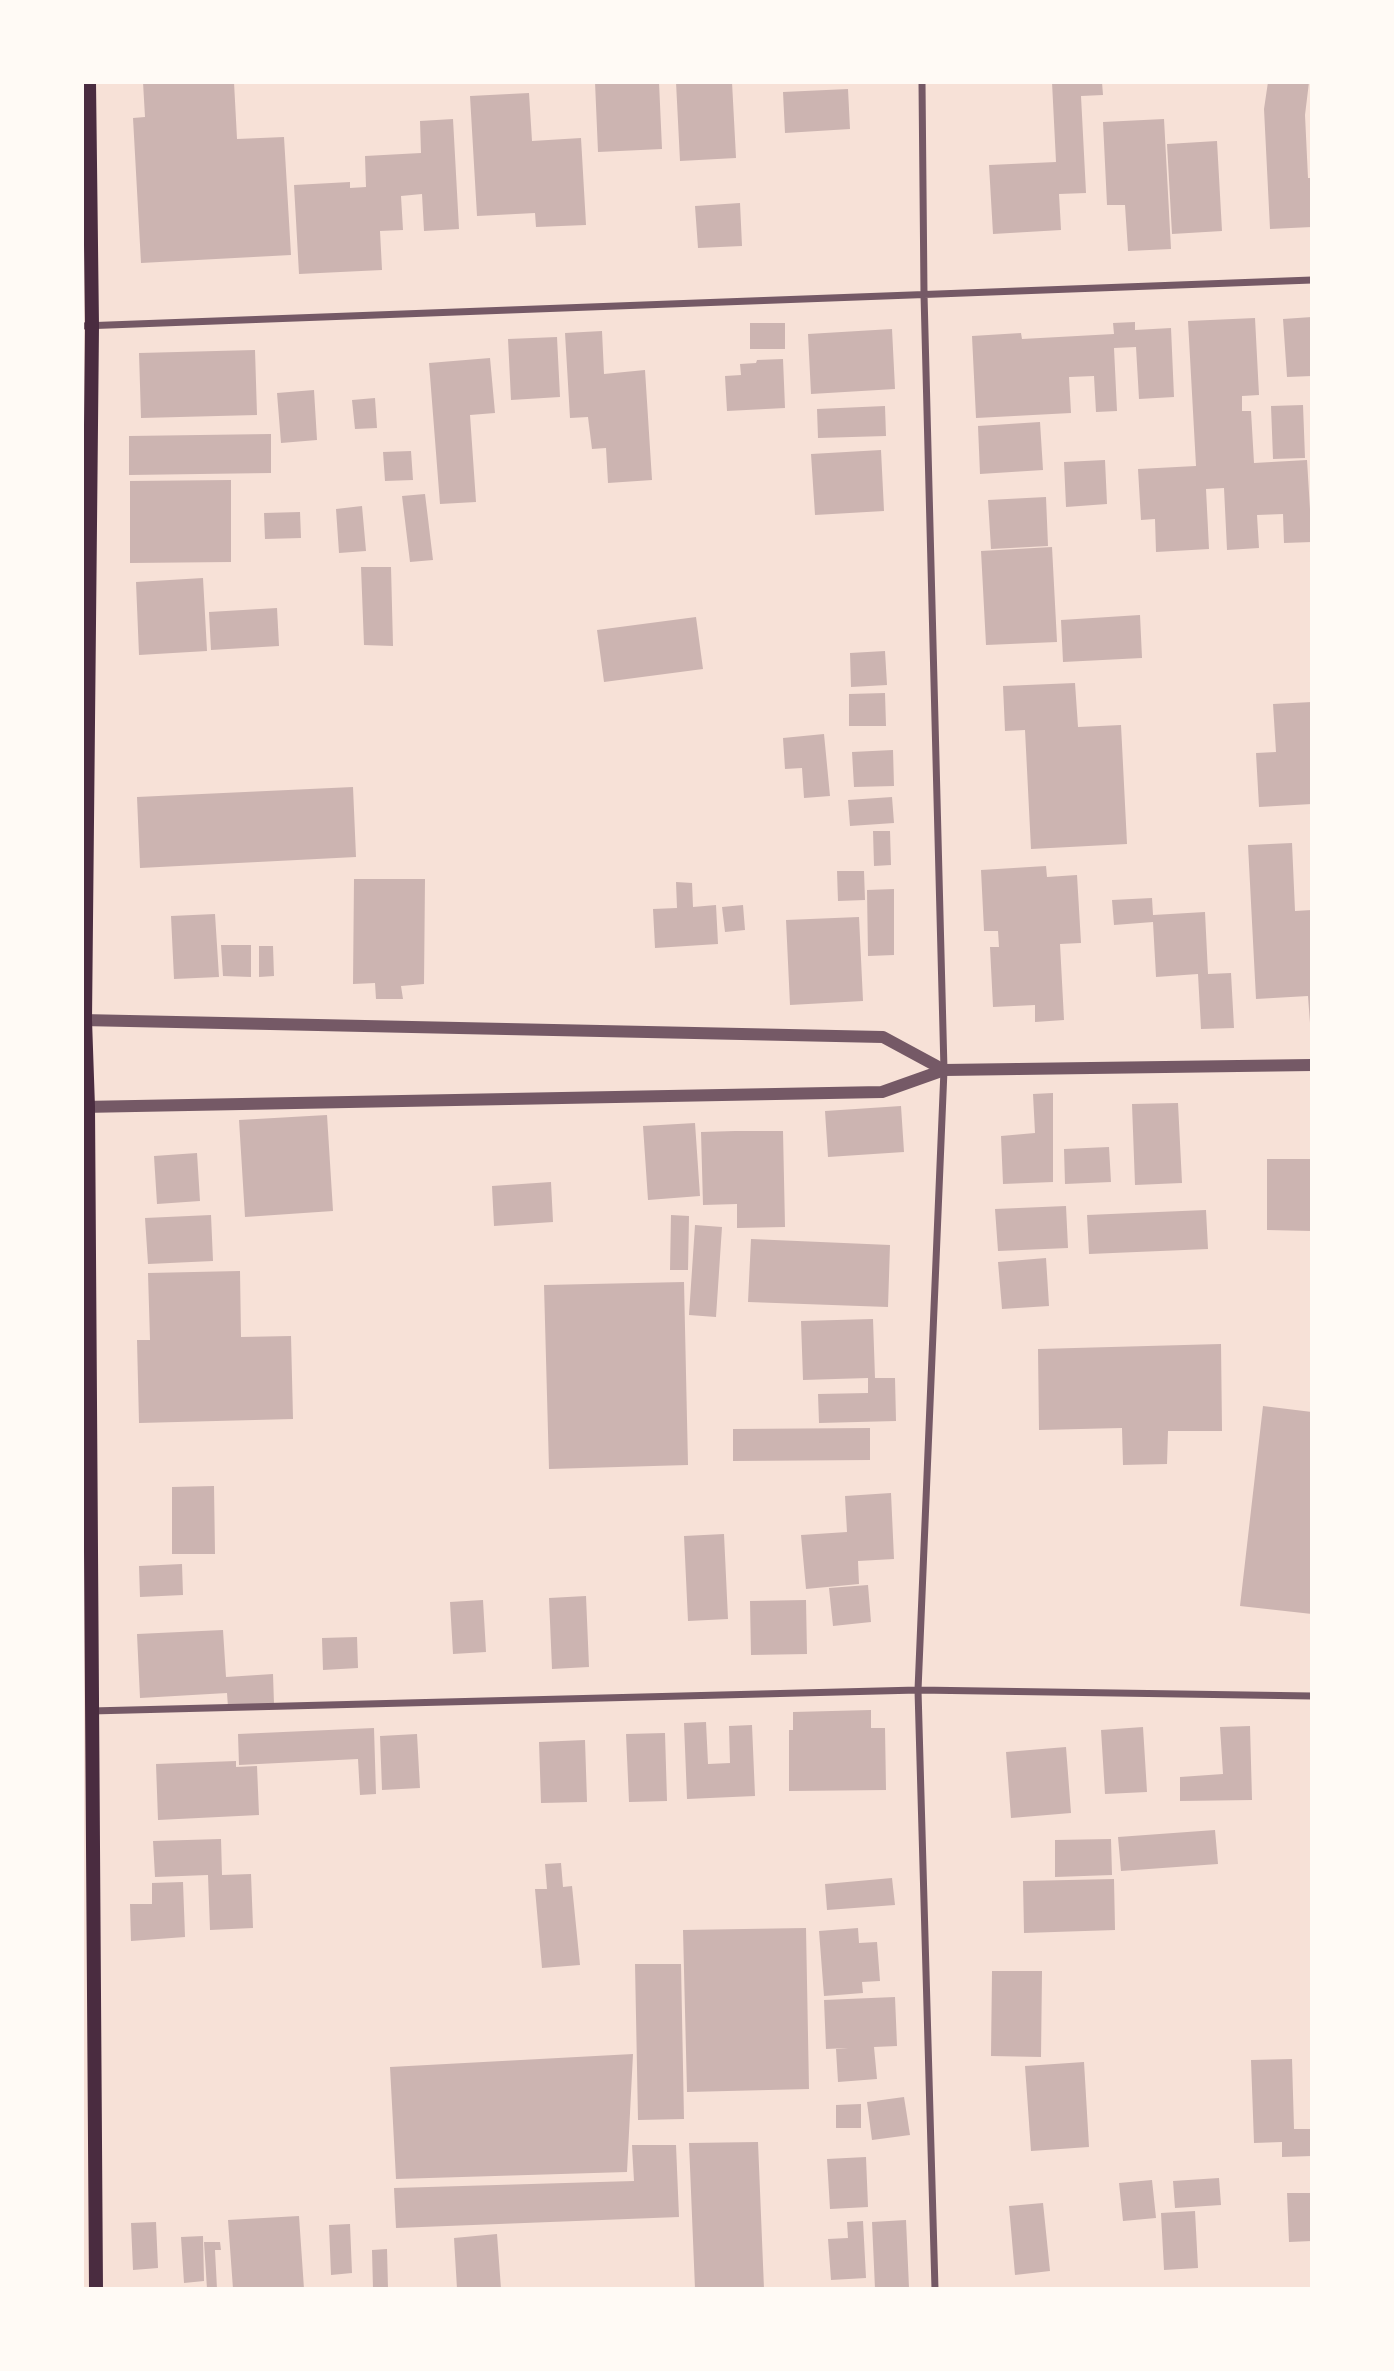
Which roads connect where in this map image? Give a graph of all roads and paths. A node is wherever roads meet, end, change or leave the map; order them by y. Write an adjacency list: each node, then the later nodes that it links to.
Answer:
1 (89, 82): 5 (main road)
2 (922, 82): 4 (street)
3 (1312, 279): 4 (street)
4 (924, 294): 5 (street); 8 (street)
5 (87, 326): 6 (main road)
6 (84, 1020): 8 (street); 9 (main road)
7 (1312, 1065): 8 (street)
8 (944, 1070): 9 (street); 10 (street)
9 (85, 1107): 12 (main road)
10 (918, 1690): 11 (street); 12 (street); 14 (street)
11 (1312, 1696)
12 (90, 1711): 13 (main road)
13 (96, 2289)
14 (935, 2289)

